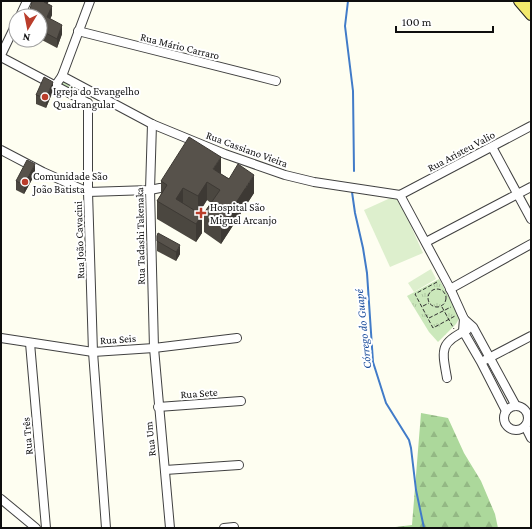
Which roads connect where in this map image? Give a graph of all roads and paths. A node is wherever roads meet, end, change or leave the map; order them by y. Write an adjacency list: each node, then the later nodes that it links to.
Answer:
1 (90, 1): 6 (street)
2 (520, 1): 5 (main road)
3 (529, 1): 4 (main road)
4 (531, 4)
5 (531, 15)
6 (78, 31): 9 (street); 10 (street, Rua Mário Carraro)
7 (8, 41): 8 (street)
8 (1, 56): 11 (street)
9 (62, 76): 11 (street); 12 (street, Rua Cassiano Vieira)
10 (276, 81)
11 (55, 86): 13 (street)
12 (96, 94): 13 (street); 14 (street, Rua Cassiano Vieira)
13 (88, 103): 21 (street, Rua João Cavacini)
14 (152, 124): 20 (street, Rua Tadashi Takenaka); 23 (street, Rua Cassiano Vieira)
15 (531, 126): 16 (street, Rua Aristeu Valio)
16 (492, 147): 22 (street); 23 (street, Rua Aristeu Valio)
17 (1, 150): 21 (street)
18 (531, 187): 22 (street)
19 (160, 188): 20 (street)
20 (150, 190): 21 (street); 45 (street, Rua Tadashi Takenaka)
21 (88, 192): 46 (street, Rua João Cavacini)
22 (518, 194): 24 (street); 25 (street)
23 (400, 195): 25 (street)
24 (531, 219)
25 (426, 242): 27 (street)
26 (531, 244): 28 (street)
27 (444, 278): 28 (street); 32 (path)
28 (449, 293): 29 (path); 30 (path); 33 (path); 37 (street)
29 (449, 302)
30 (430, 303): 32 (path); 33 (path)
31 (452, 306): 34 (path)
32 (422, 307): 36 (path)
33 (441, 307): 34 (path)
34 (444, 311): 36 (path); 38 (path)
35 (456, 313): 38 (path)
36 (428, 319): 38 (path)
37 (464, 319): 39 (street); 40 (street)
38 (449, 320): 40 (path)
39 (473, 327): 40 (street); 47 (street)
40 (460, 333): 48 (street); 49 (street)
41 (531, 336): 47 (street)
42 (1, 338): 44 (street, Rua Seis)
43 (237, 338): 45 (street, Rua Seis)
44 (30, 342): 46 (street, Rua Seis); 62 (street, Rua Três)
45 (154, 348): 46 (street, Rua Seis); 53 (street, Rua Um)
46 (93, 352): 63 (street, Rua João Cavacini)
47 (490, 357): 48 (street); 52 (street)
48 (481, 362): 54 (street)
49 (447, 378)
50 (241, 401): 53 (street, Rua Sete)
51 (531, 404): 52 (street)
52 (520, 407): 54 (street); 55 (street)
53 (158, 408): 58 (street, Rua Um)
54 (506, 411): 55 (street)
55 (528, 420): 56 (street)
56 (531, 438)
57 (239, 465): 58 (street)
58 (164, 470): 64 (street, Rua Um)
59 (1, 499): 61 (street)
60 (234, 527): 65 (street)
61 (36, 528)
62 (46, 528)
63 (106, 528)
64 (170, 528)
65 (224, 528)

